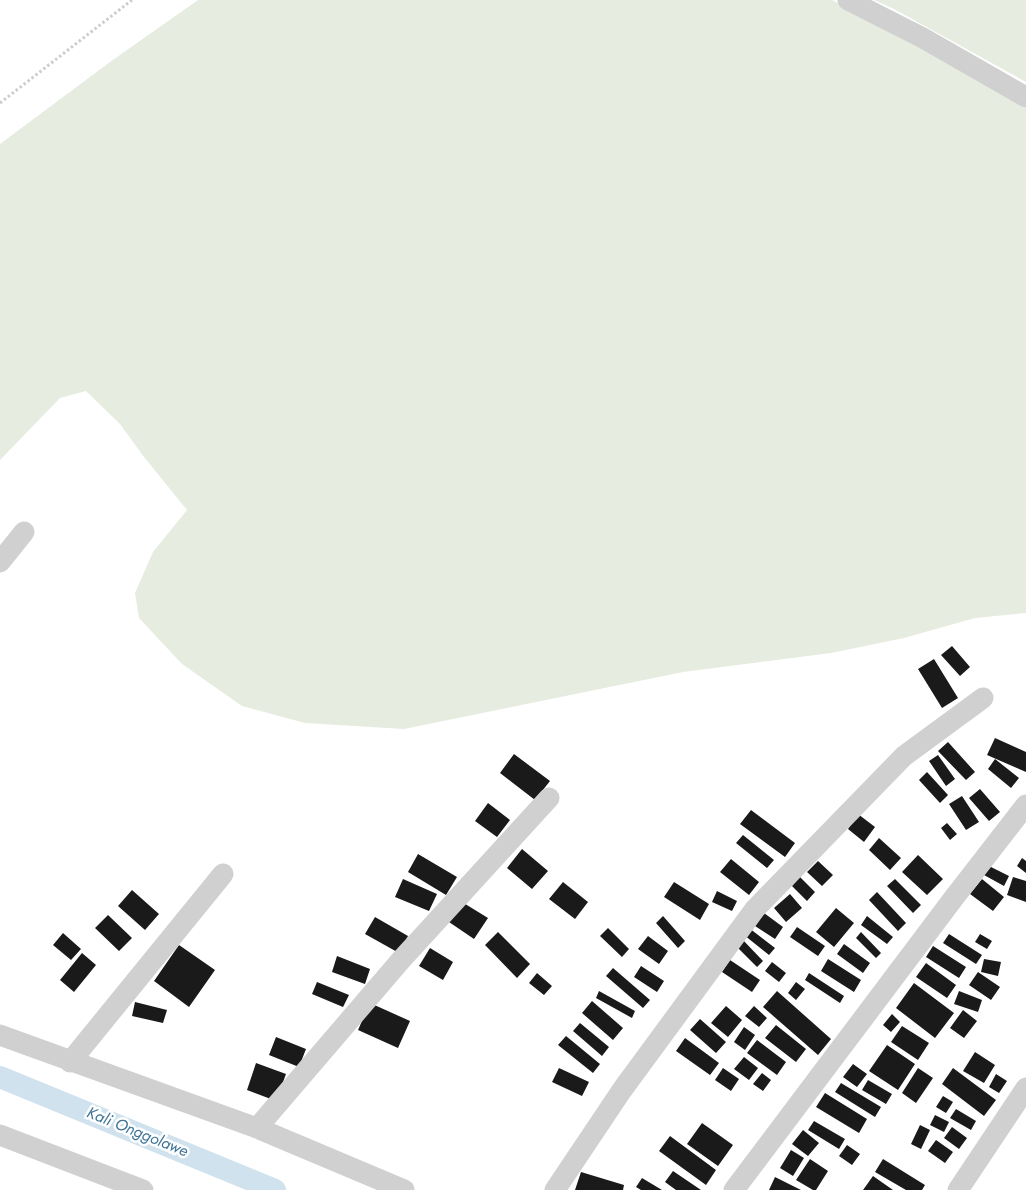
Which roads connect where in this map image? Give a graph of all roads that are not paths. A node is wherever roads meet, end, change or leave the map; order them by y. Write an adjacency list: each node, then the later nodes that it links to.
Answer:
1 (848, 0): 2 (street)
2 (1026, 97)
3 (24, 532): 4 (street)
4 (0, 562)
5 (983, 698): 16 (street)
6 (549, 798): 12 (street)
7 (1026, 805): 17 (street)
8 (223, 874): 10 (street)
9 (0, 1035): 10 (street)
10 (70, 1062): 12 (street)
11 (1026, 1088): 18 (street)
12 (257, 1128): 15 (street)
13 (0, 1135): 14 (street)
14 (144, 1190)
15 (404, 1190)
16 (555, 1190)
17 (734, 1190)
18 (958, 1190)

